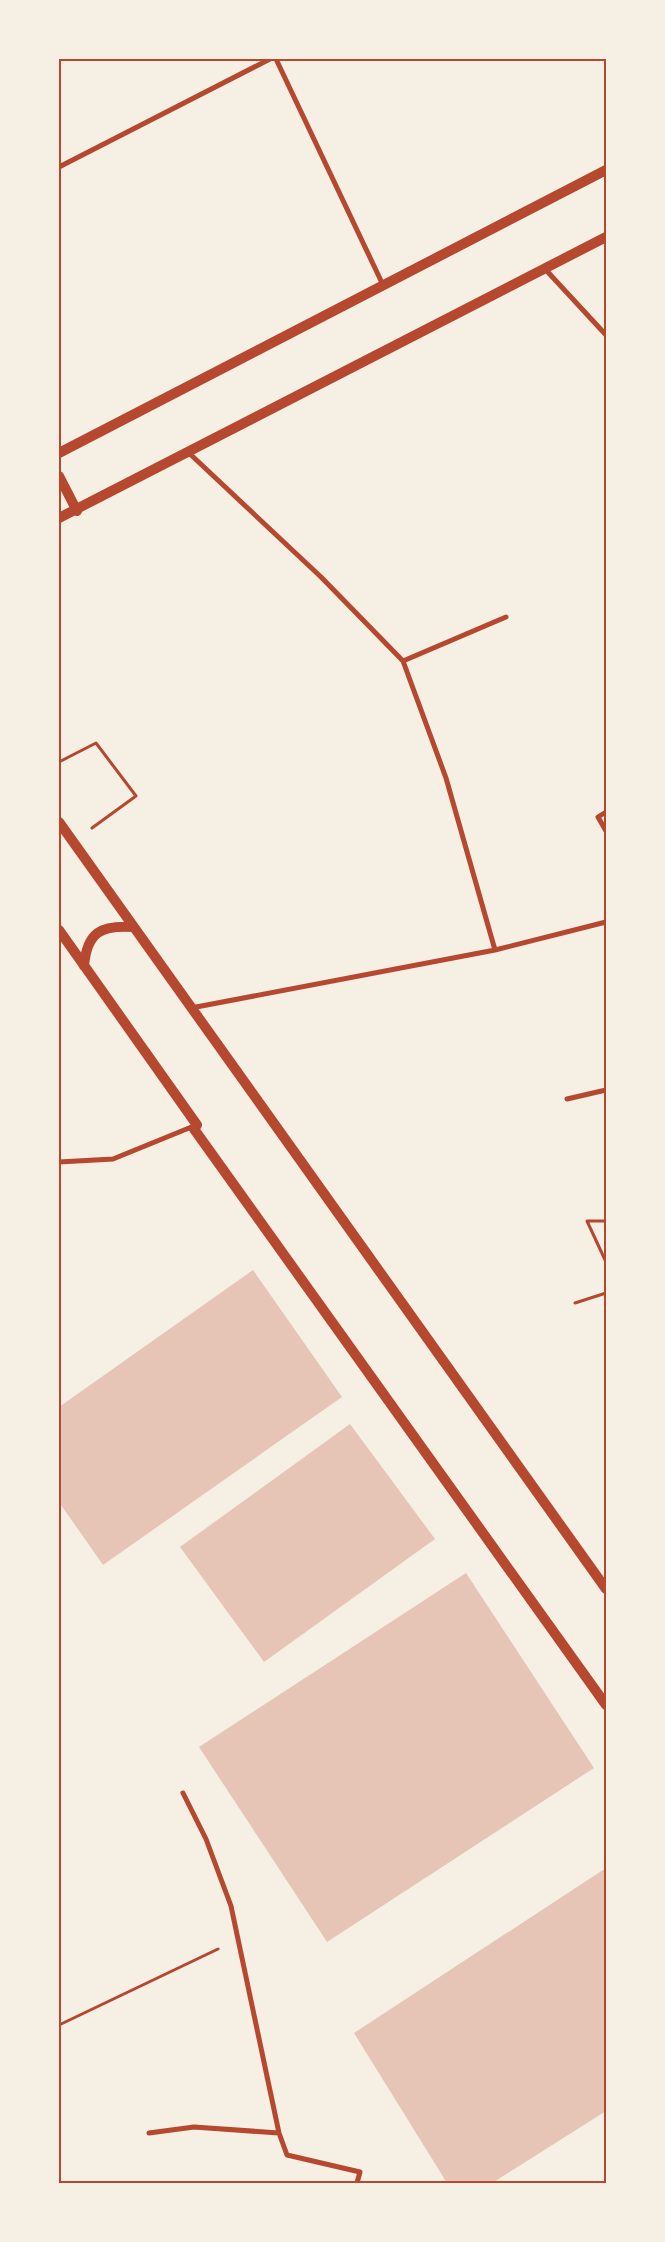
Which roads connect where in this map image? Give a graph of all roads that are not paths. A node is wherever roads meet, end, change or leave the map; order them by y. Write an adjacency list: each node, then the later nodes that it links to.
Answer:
1 (270, 59): 3 (street)
2 (276, 59): 7 (street)
3 (59, 167)
4 (606, 170): 7 (main road)
5 (606, 237): 6 (main road)
6 (544, 269): 8 (street); 10 (main road)
7 (383, 285): 9 (main road)
8 (606, 335)
9 (59, 453)
10 (189, 453): 12 (main road); 15 (street)
11 (59, 476): 12 (main road)
12 (77, 511): 13 (main road)
13 (59, 518)
14 (506, 617): 15 (street)
15 (403, 661): 22 (street)
16 (606, 812): 18 (street)
17 (59, 822): 20 (main road)
18 (606, 831)
19 (606, 922): 22 (street)
20 (133, 927): 23 (main road); 24 (main road)
21 (59, 930): 23 (main road)
22 (495, 950): 24 (street)
23 (84, 966): 27 (main road)
24 (191, 1008): 29 (main road)
25 (606, 1090): 26 (street)
26 (567, 1099)
27 (197, 1125): 28 (street); 30 (main road)
28 (59, 1162)
29 (606, 1589)
30 (606, 1705)
31 (182, 1793): 32 (street)
32 (279, 2132): 33 (street); 34 (street)
33 (149, 2133)
34 (357, 2183)

